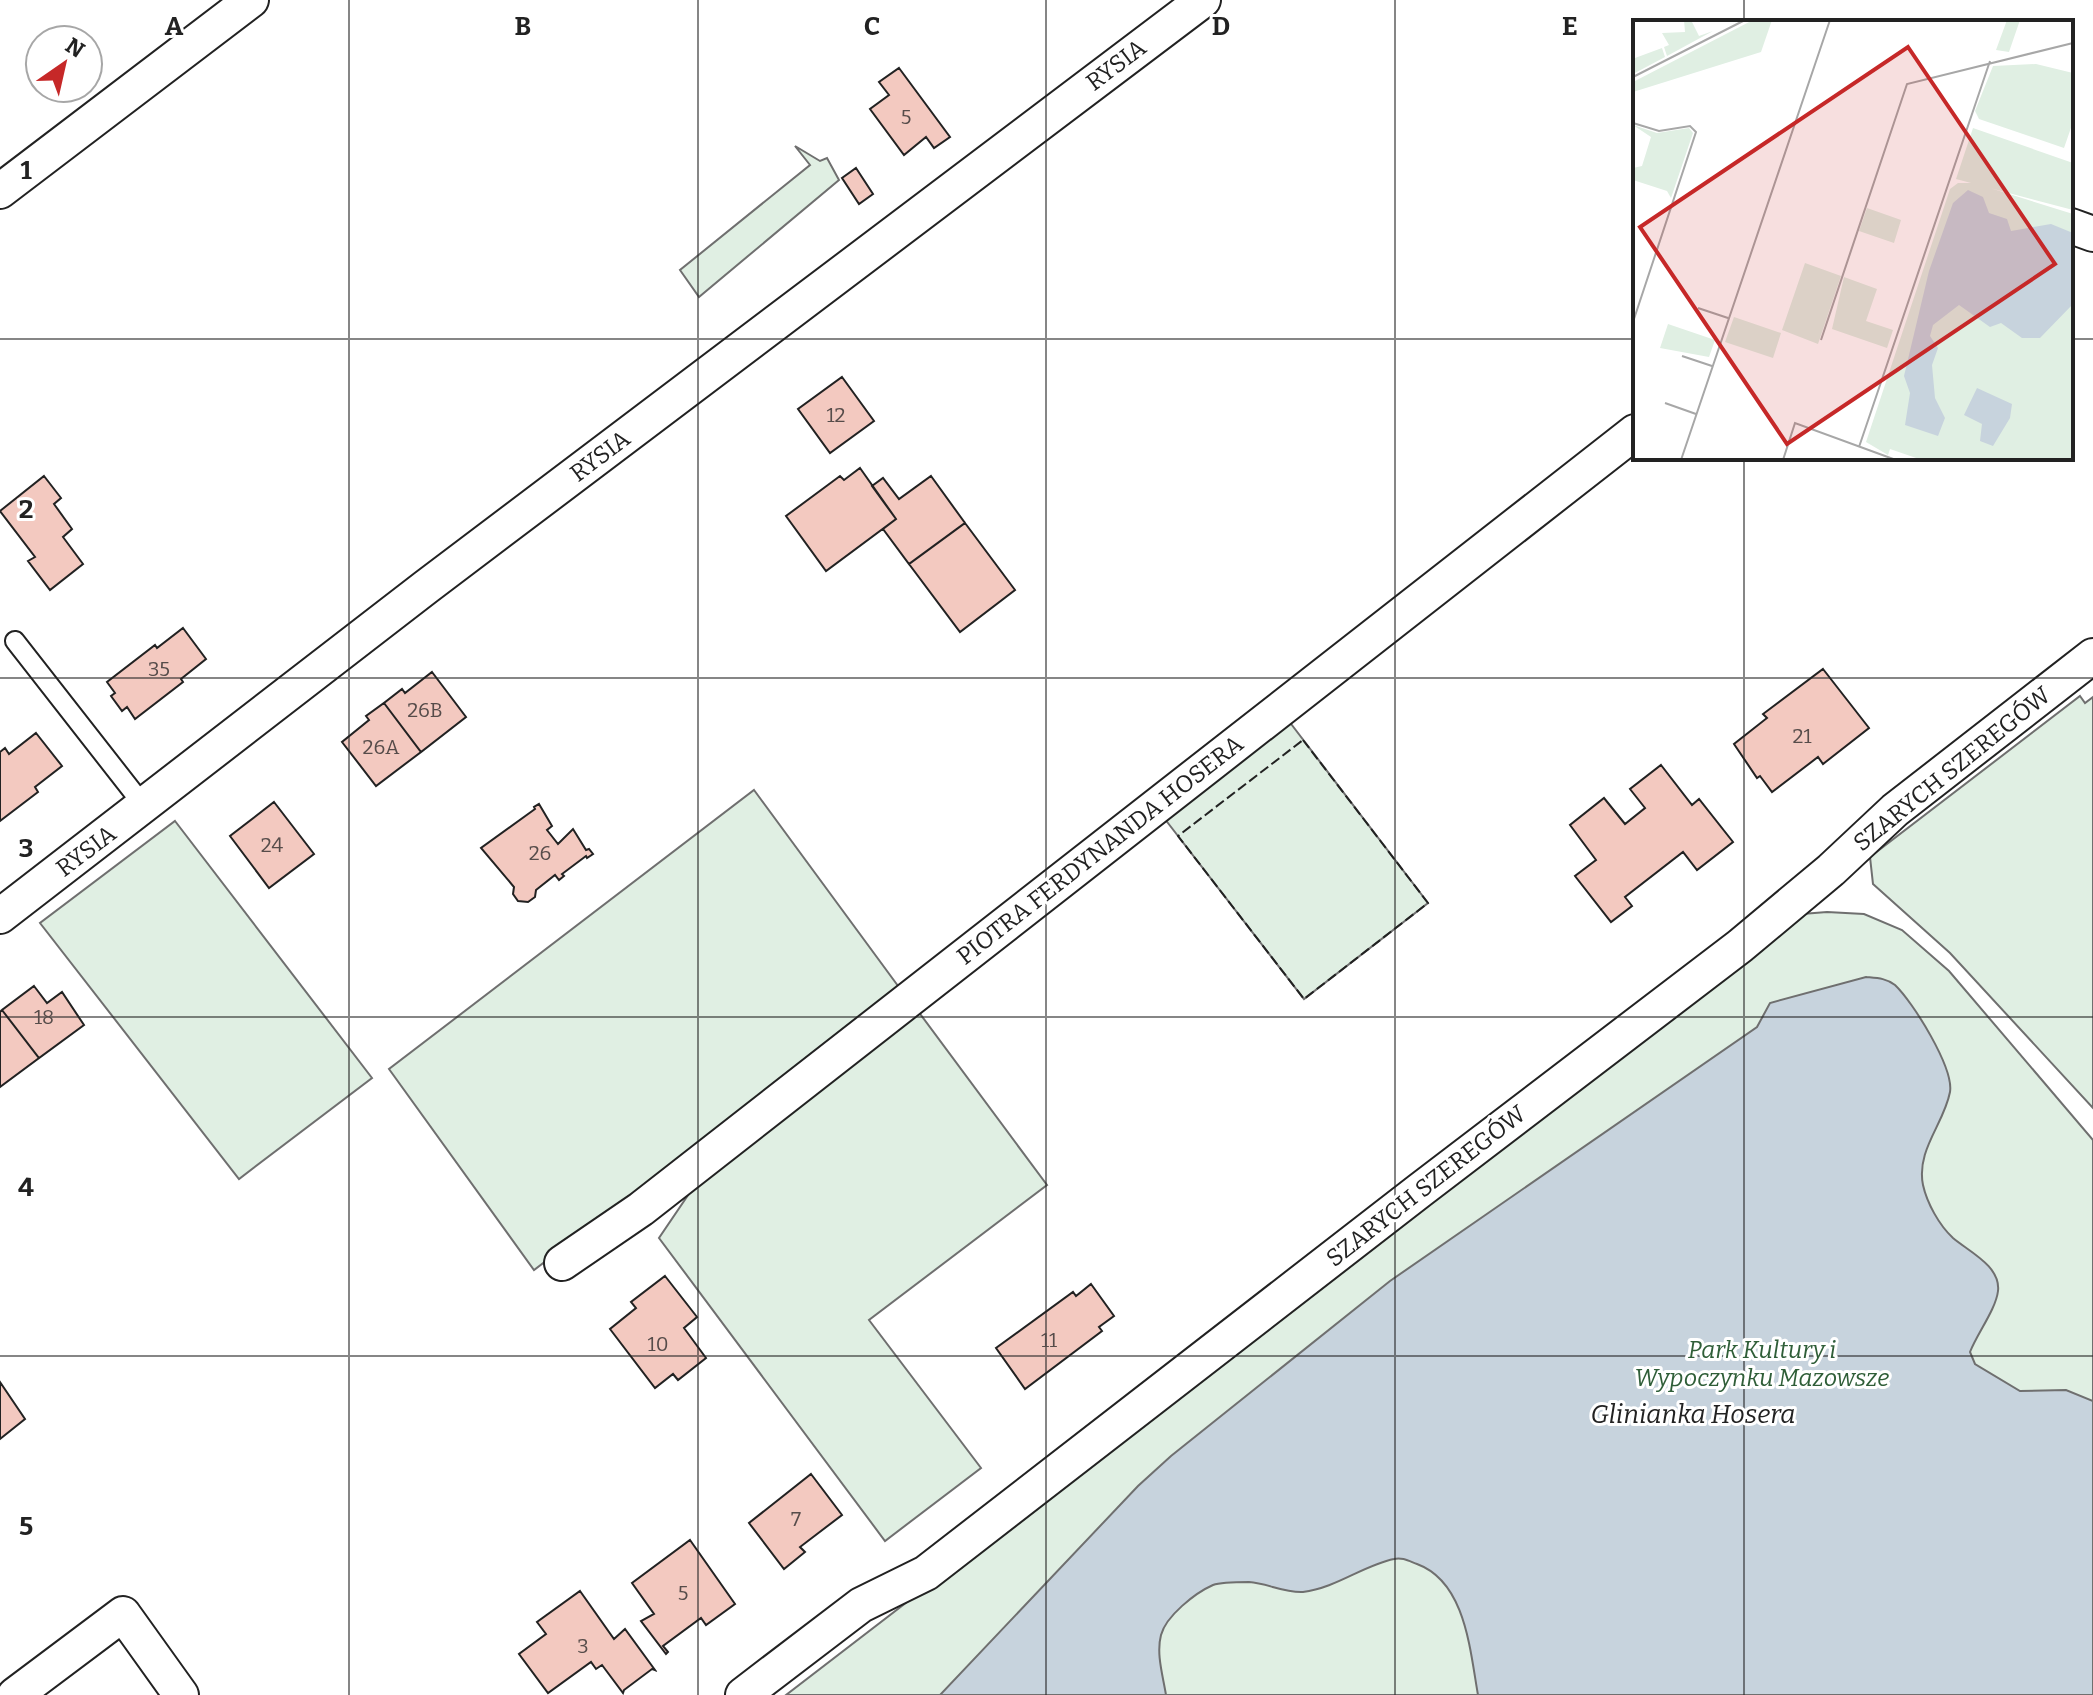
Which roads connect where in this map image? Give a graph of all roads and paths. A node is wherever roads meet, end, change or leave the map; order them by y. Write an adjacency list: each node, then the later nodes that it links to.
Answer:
1 (251, 0): 3 (street)
2 (1203, 0): 9 (street, RYSIA)
3 (0, 191)
4 (2073, 227): 5 (street)
5 (2093, 234)
6 (1633, 434): 11 (street, PIOTRA FERDYNANDA HOSERA)
7 (15, 641): 9 (lane)
8 (2093, 656): 14 (street, SZARYCH SZEREGÓW)
9 (144, 806): 10 (street, RYSIA)
10 (0, 916)
11 (562, 1263)
12 (15, 1695): 13 (street)
13 (181, 1695)
14 (743, 1695)

